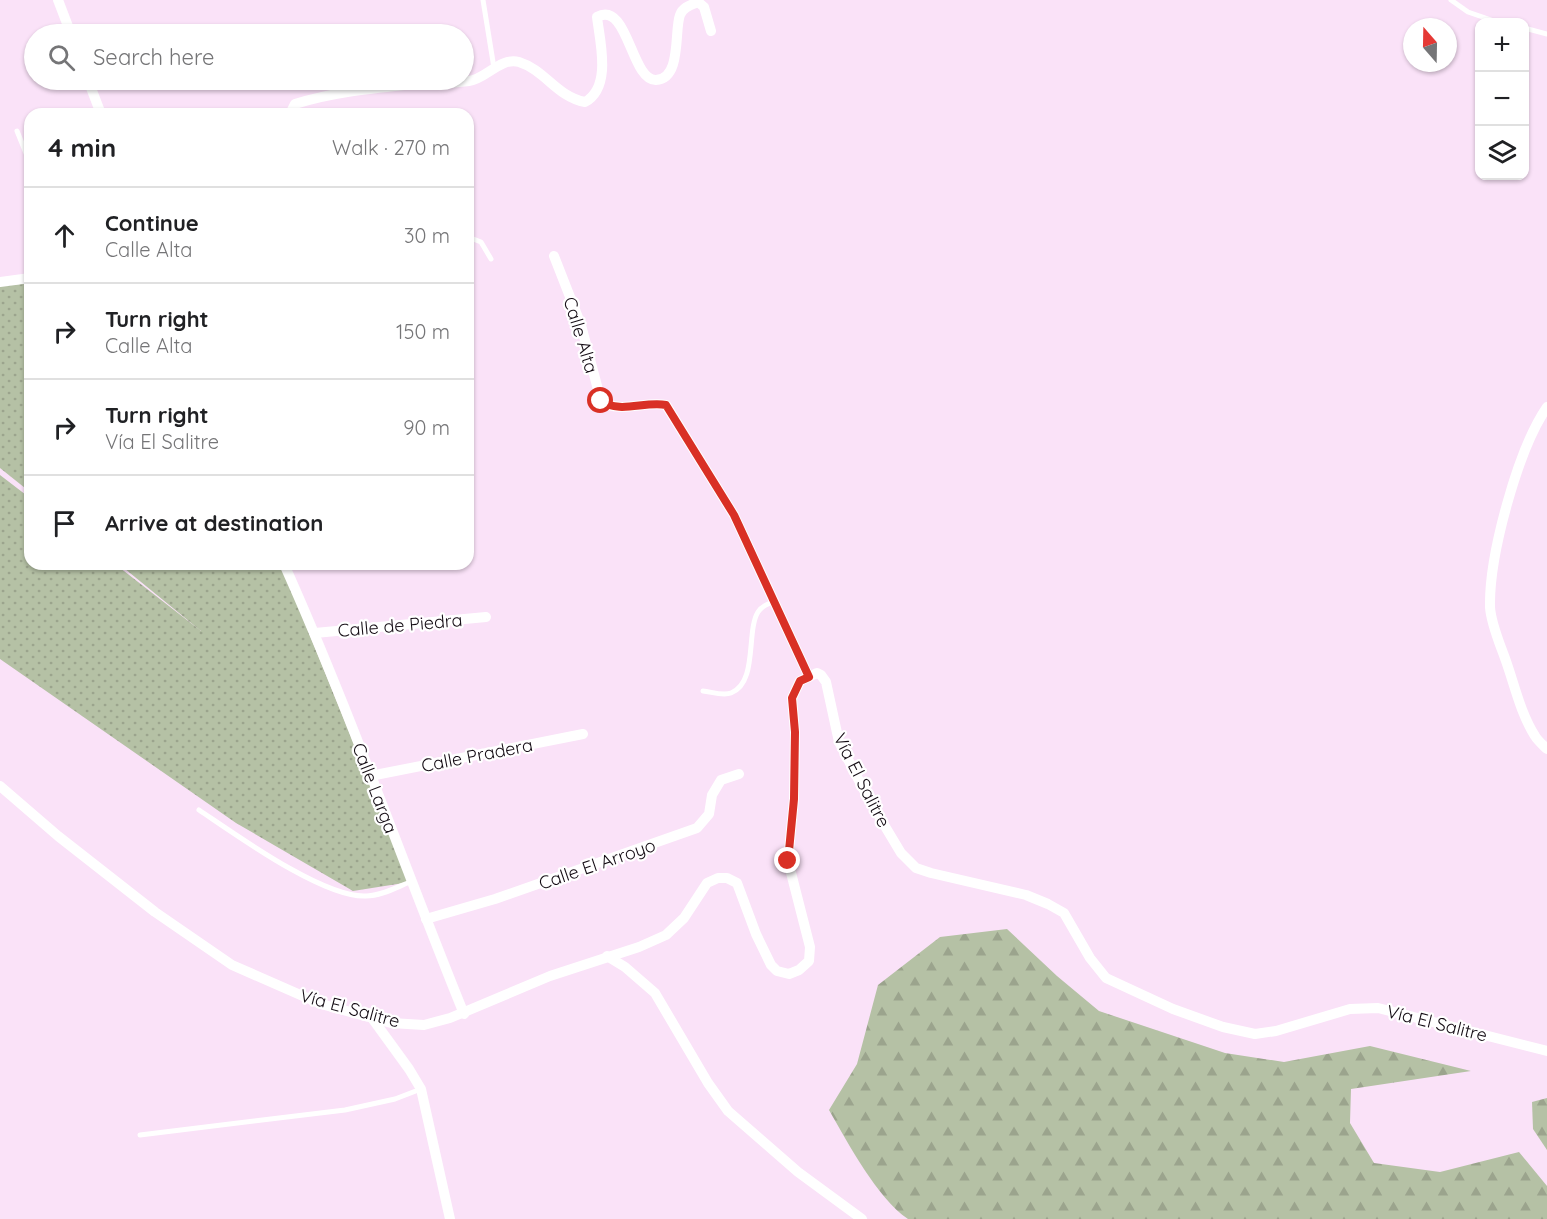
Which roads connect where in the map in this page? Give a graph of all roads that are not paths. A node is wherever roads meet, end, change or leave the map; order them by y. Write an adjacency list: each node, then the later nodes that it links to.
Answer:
1 (58, 0): 5 (street)
2 (483, 0): 9 (lane)
3 (1451, 0): 4 (lane)
4 (1485, 18)
5 (67, 24)
6 (1529, 29): 8 (lane)
7 (711, 31): 9 (street)
8 (1547, 34)
9 (494, 68): 10 (street)
10 (474, 80)
11 (92, 90): 13 (street)
12 (368, 90): 14 (street)
13 (99, 108)
14 (292, 108)
15 (17, 130): 16 (lane)
16 (24, 148)
17 (474, 238): 19 (lane)
18 (554, 256): 24 (street, Calle Alta)
19 (491, 259)
20 (24, 280): 21 (street)
21 (0, 282)
22 (1547, 407): 30 (street)
23 (287, 570): 26 (street, Calle Larga)
24 (773, 602): 27 (street, Calle Alta); 28 (lane)
25 (486, 617): 26 (street, Calle de Piedra)
26 (315, 633): 32 (street, Calle Larga)
27 (809, 677): 37 (street, Vía El Salitre); 40 (street, Vía El Salitre)
28 (703, 691)
29 (583, 734): 32 (street, Calle Pradera)
30 (1547, 749)
31 (739, 774): 36 (street, Calle El Arroyo)
32 (370, 776): 35 (street, Calle Larga)
33 (0, 786): 39 (street, Vía El Salitre)
34 (198, 810): 35 (lane)
35 (410, 882): 36 (street, Calle Larga)
36 (426, 919): 38 (street, Calle Larga)
37 (607, 956): 38 (street, Vía El Salitre); 44 (street)
38 (464, 1014): 39 (street, Vía El Salitre)
39 (372, 1018): 41 (street)
40 (1547, 1051)
41 (421, 1089): 42 (lane); 43 (street)
42 (140, 1135)
43 (450, 1219)
44 (862, 1219)

